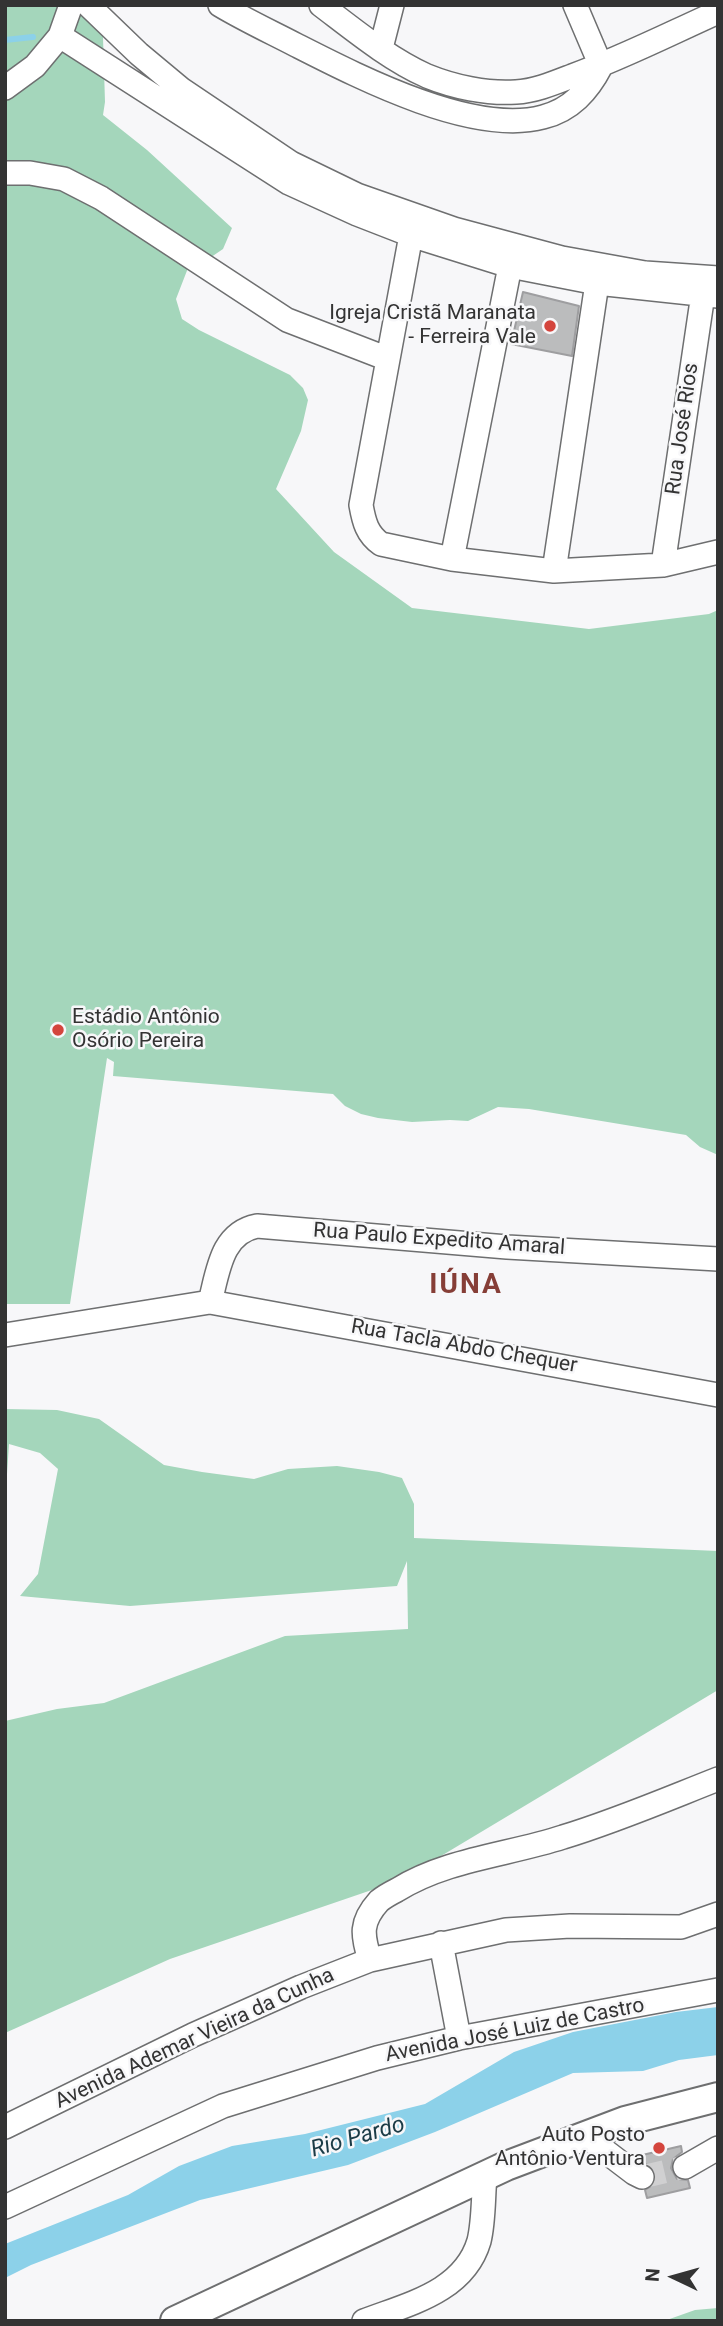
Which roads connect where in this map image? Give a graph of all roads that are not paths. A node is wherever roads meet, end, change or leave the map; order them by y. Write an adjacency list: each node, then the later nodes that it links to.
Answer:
1 (71, 5): 8 (street)
2 (88, 5): 16 (street)
3 (220, 5): 10 (street)
4 (321, 5): 9 (street)
5 (392, 5): 9 (street)
6 (575, 5): 10 (street)
7 (718, 12): 10 (street)
8 (60, 36): 11 (street); 13 (street)
9 (381, 48): 10 (street)
10 (601, 66)
11 (5, 88)
12 (5, 173): 17 (street)
13 (411, 235): 14 (street); 17 (street)
14 (510, 266): 15 (street); 19 (street)
15 (597, 283): 16 (street); 21 (street)
16 (713, 289): 20 (street, Rua José Rios)
17 (388, 359): 19 (street)
18 (718, 552): 20 (street)
19 (452, 559): 21 (street)
20 (663, 565): 21 (street)
21 (554, 571)
22 (718, 1259): 23 (street, Rua Paulo Expedito Amaral)
23 (210, 1302): 24 (street, Rua Tacla Abdo Chequer); 25 (street, Rua Tacla Abdo Chequer)
24 (5, 1335)
25 (718, 1395)
26 (718, 1779): 29 (street)
27 (718, 1914): 28 (street, Avenida Ademar Vieira da Cunha)
28 (441, 1943): 29 (street, Avenida Ademar Vieira da Cunha); 31 (street)
29 (370, 1960): 33 (street, Avenida Ademar Vieira da Cunha)
30 (718, 1990): 31 (street, Avenida José Luiz de Castro)
31 (459, 2038): 39 (street, Avenida José Luiz de Castro)
32 (718, 2097): 34 (main road)
33 (5, 2127)
34 (584, 2135): 37 (main road); 38 (street)
35 (718, 2148): 36 (street)
36 (685, 2167)
37 (485, 2176): 40 (main road); 41 (street)
38 (642, 2176)
39 (5, 2207)
40 (175, 2321)
41 (364, 2321)

